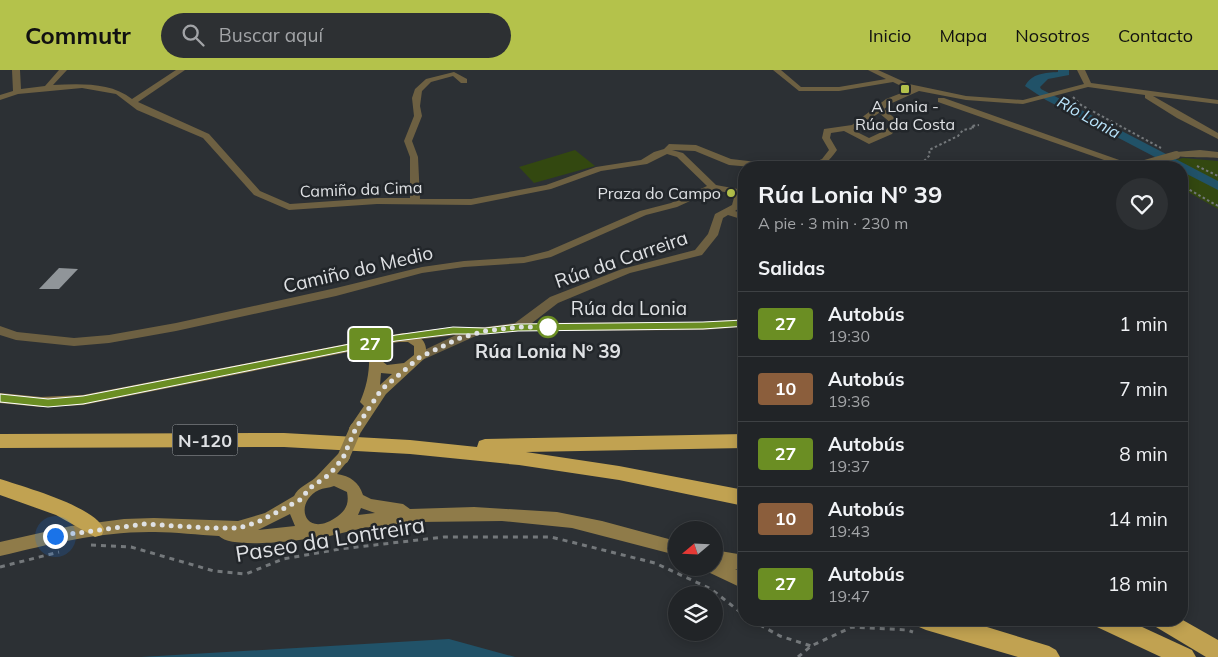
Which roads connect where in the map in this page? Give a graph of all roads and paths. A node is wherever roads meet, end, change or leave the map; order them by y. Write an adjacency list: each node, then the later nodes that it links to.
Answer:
1 (16, 70): 13 (street)
2 (63, 70): 11 (street)
3 (180, 70): 16 (street)
4 (777, 70): 7 (street)
5 (872, 70): 7 (street)
6 (1081, 70): 10 (street)
7 (894, 80): 9 (street)
8 (464, 81): 36 (street)
9 (906, 86): 10 (street); 12 (street)
10 (1085, 86): 14 (street); 23 (path)
11 (47, 88): 13 (street, Camiño da Cima); 16 (street, Camiño da Cima)
12 (916, 90): 18 (street); 19 (street)
13 (17, 92): 15 (street, Camiño da Cima)
14 (1144, 93): 17 (street); 21 (street)
15 (0, 98)
16 (132, 102): 36 (street, Camiño da Cima)
17 (1218, 102)
18 (879, 109): 20 (street); 20 (street)
19 (1002, 122): 26 (path); 27 (street)
20 (844, 128): 25 (street)
21 (1218, 136)
22 (667, 151): 29 (street, Camiño da Cima); 32 (street); 36 (street, Camiño da Cima)
23 (1164, 151)
24 (1218, 155): 28 (street, bridge)
25 (825, 161)
26 (924, 161)
27 (1116, 161)
28 (1154, 161)
29 (738, 163)
30 (1194, 165): 31 (path)
31 (1218, 176)
32 (713, 187): 34 (street); 42 (street, Camiño do Medio)
33 (1188, 189): 37 (path)
34 (738, 190)
35 (738, 201): 38 (street, Rúa da Carreira)
36 (415, 202)
37 (1218, 206)
38 (726, 212): 39 (street); 41 (street, Rúa da Carreira)
39 (738, 215)
40 (738, 323): 41 (street, Rúa da Lonia)
41 (518, 327): 43 (street, Rúa da Lonia)
42 (0, 330)
43 (485, 331): 44 (street, Rúa da Lonia); 47 (street, Rúa da Lonia)
44 (407, 337): 45 (street); 47 (street)
45 (390, 340): 46 (street); 48 (street)
46 (330, 352): 48 (street); 50 (street)
47 (420, 357): 49 (street)
48 (375, 360): 49 (street); 51 (street)
49 (408, 368): 51 (street)
50 (0, 398)
51 (356, 428): 55 (street, bridge)
52 (738, 441): 54 (highway)
53 (0, 442): 54 (highway, N-120)
54 (410, 447): 59 (highway, N-120)
55 (343, 458): 56 (street); 57 (street)
56 (317, 484): 57 (street); 61 (street)
57 (349, 484): 60 (street)
58 (0, 488): 65 (highway)
59 (738, 497)
60 (356, 499): 62 (street); 63 (street)
61 (300, 500): 64 (street); 66 (street)
62 (427, 514): 63 (street); 68 (street)
63 (336, 526): 66 (street)
64 (209, 528): 65 (street); 66 (street)
65 (95, 529): 69 (street)
66 (312, 531)
67 (84, 545): 76 (path, Paseo da Lontreira)
68 (668, 546)
69 (0, 549)
70 (65, 550): 73 (path)
71 (723, 559): 72 (street)
72 (738, 562)
73 (0, 567)
74 (723, 572): 75 (street)
75 (738, 579)
76 (738, 610)
77 (759, 626): 81 (path)
78 (921, 626): 81 (path); 84 (highway)
79 (1117, 626): 85 (highway)
80 (1173, 626): 82 (highway)
81 (811, 646): 83 (path)
82 (1218, 652)
83 (798, 657)
84 (1049, 657)
85 (1185, 657)

